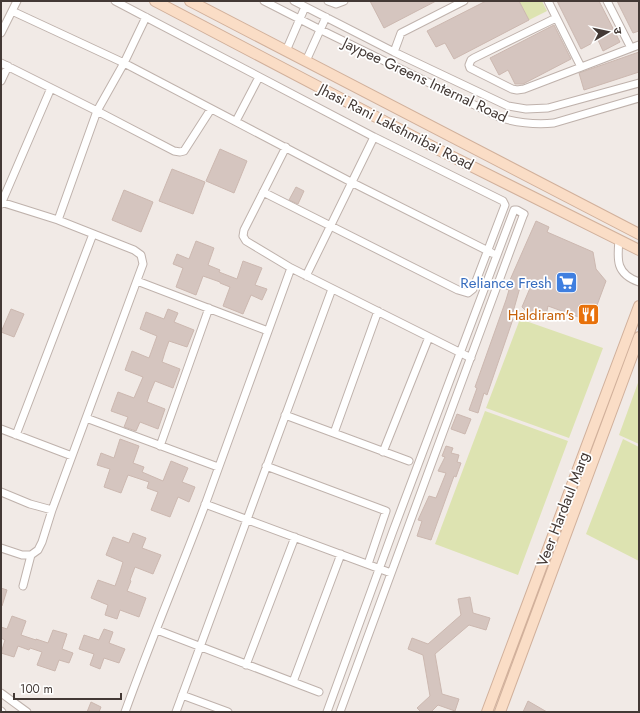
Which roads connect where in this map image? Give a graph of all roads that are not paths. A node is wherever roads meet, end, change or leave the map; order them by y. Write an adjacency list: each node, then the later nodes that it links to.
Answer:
1 (17, 1): 13 (street)
2 (115, 1): 14 (street)
3 (155, 1): 45 (main road, Jhasi Rani Lakshmibai Road)
4 (190, 1): 22 (main road, Jhasi Rani Lakshmibai Road)
5 (264, 1): 17 (street, Jaypee Greens Internal Road)
6 (294, 1): 12 (street, Jaypee Greens Internal Road)
7 (328, 1): 8 (street)
8 (344, 1)
9 (464, 1): 23 (street)
10 (548, 1): 16 (street)
11 (607, 1): 21 (street)
12 (305, 7): 15 (street, Jaypee Greens Internal Road); 17 (street)
13 (12, 11): 19 (street); 25 (street)
14 (146, 17): 25 (street); 28 (street)
15 (326, 17): 18 (street); 23 (street, Jaypee Greens Internal Road)
16 (556, 18): 27 (street); 27 (street)
17 (300, 20): 18 (street, Jaypee Greens Internal Road); 22 (street)
18 (321, 30): 24 (street); 32 (street, Jaypee Greens Internal Road)
19 (1, 33)
20 (639, 45): 21 (street)
21 (631, 48): 27 (street)
22 (286, 51): 24 (main road, Jhasi Rani Lakshmibai Road)
23 (394, 52): 30 (street, Jaypee Greens Internal Road)
24 (306, 61): 44 (main road, Jhasi Rani Lakshmibai Road)
25 (124, 63): 33 (street); 34 (street)
26 (4, 64): 29 (street); 31 (street)
27 (581, 67)
28 (260, 77): 35 (street); 36 (street)
29 (1, 81)
30 (639, 83)
31 (51, 88): 34 (street); 40 (street)
32 (639, 98)
33 (211, 109): 34 (street); 35 (street)
34 (97, 111): 41 (street)
35 (236, 121): 37 (street)
36 (374, 137): 38 (street); 47 (street)
37 (286, 147): 38 (street); 39 (street)
38 (351, 182): 42 (street); 47 (street)
39 (263, 192): 42 (street); 49 (street)
40 (1, 203): 41 (street)
41 (58, 220): 43 (street)
42 (329, 226): 47 (street); 50 (street)
43 (93, 234): 51 (street); 66 (street)
44 (639, 234)
45 (619, 240): 46 (main road, Jhasi Rani Lakshmibai Road); 52 (street)
46 (639, 250)
47 (489, 251): 48 (street)
48 (497, 255): 60 (street); 61 (street)
49 (291, 268): 50 (street); 57 (street)
50 (306, 276): 53 (street)
51 (137, 280): 55 (street); 63 (street)
52 (639, 282)
53 (332, 289): 56 (street); 62 (street)
54 (639, 306): 98 (main road, Veer Hardaul Marg)
55 (209, 308): 57 (street); 67 (street)
56 (378, 312): 58 (street); 65 (street)
57 (268, 331): 72 (street)
58 (429, 337): 60 (street); 68 (street)
59 (639, 337): 99 (main road, Veer Hardaul Marg)
60 (460, 353): 61 (street); 82 (street)
61 (471, 358): 83 (street)
62 (285, 415): 65 (street); 71 (street)
63 (86, 418): 67 (street); 69 (street)
64 (1, 429): 66 (street)
65 (334, 433): 68 (street)
66 (16, 435): 69 (street)
67 (160, 446): 72 (street)
68 (383, 452): 70 (street)
69 (72, 456): 75 (street)
70 (409, 461)
71 (266, 466): 76 (street); 81 (street)
72 (218, 467): 74 (street)
73 (1, 492): 75 (street)
74 (205, 504): 76 (street); 85 (street)
75 (52, 510): 80 (street)
76 (247, 520): 77 (street); 86 (street)
77 (295, 537): 79 (street); 87 (street)
78 (1, 548): 80 (street)
79 (340, 554): 81 (street); 88 (street)
80 (31, 555): 84 (street)
81 (368, 564): 82 (street)
82 (379, 568): 83 (street); 96 (street)
83 (391, 572): 97 (street)
84 (23, 586)
85 (157, 630): 86 (street); 93 (street)
86 (200, 647): 87 (street); 91 (street)
87 (246, 665): 88 (street)
88 (293, 682): 89 (street)
89 (319, 692)
90 (1, 693): 92 (street)
91 (182, 695): 94 (street); 95 (street)
92 (27, 712)
93 (125, 712)
94 (176, 712)
95 (228, 712)
96 (327, 712)
97 (340, 712)
98 (487, 712)
99 (500, 712)

